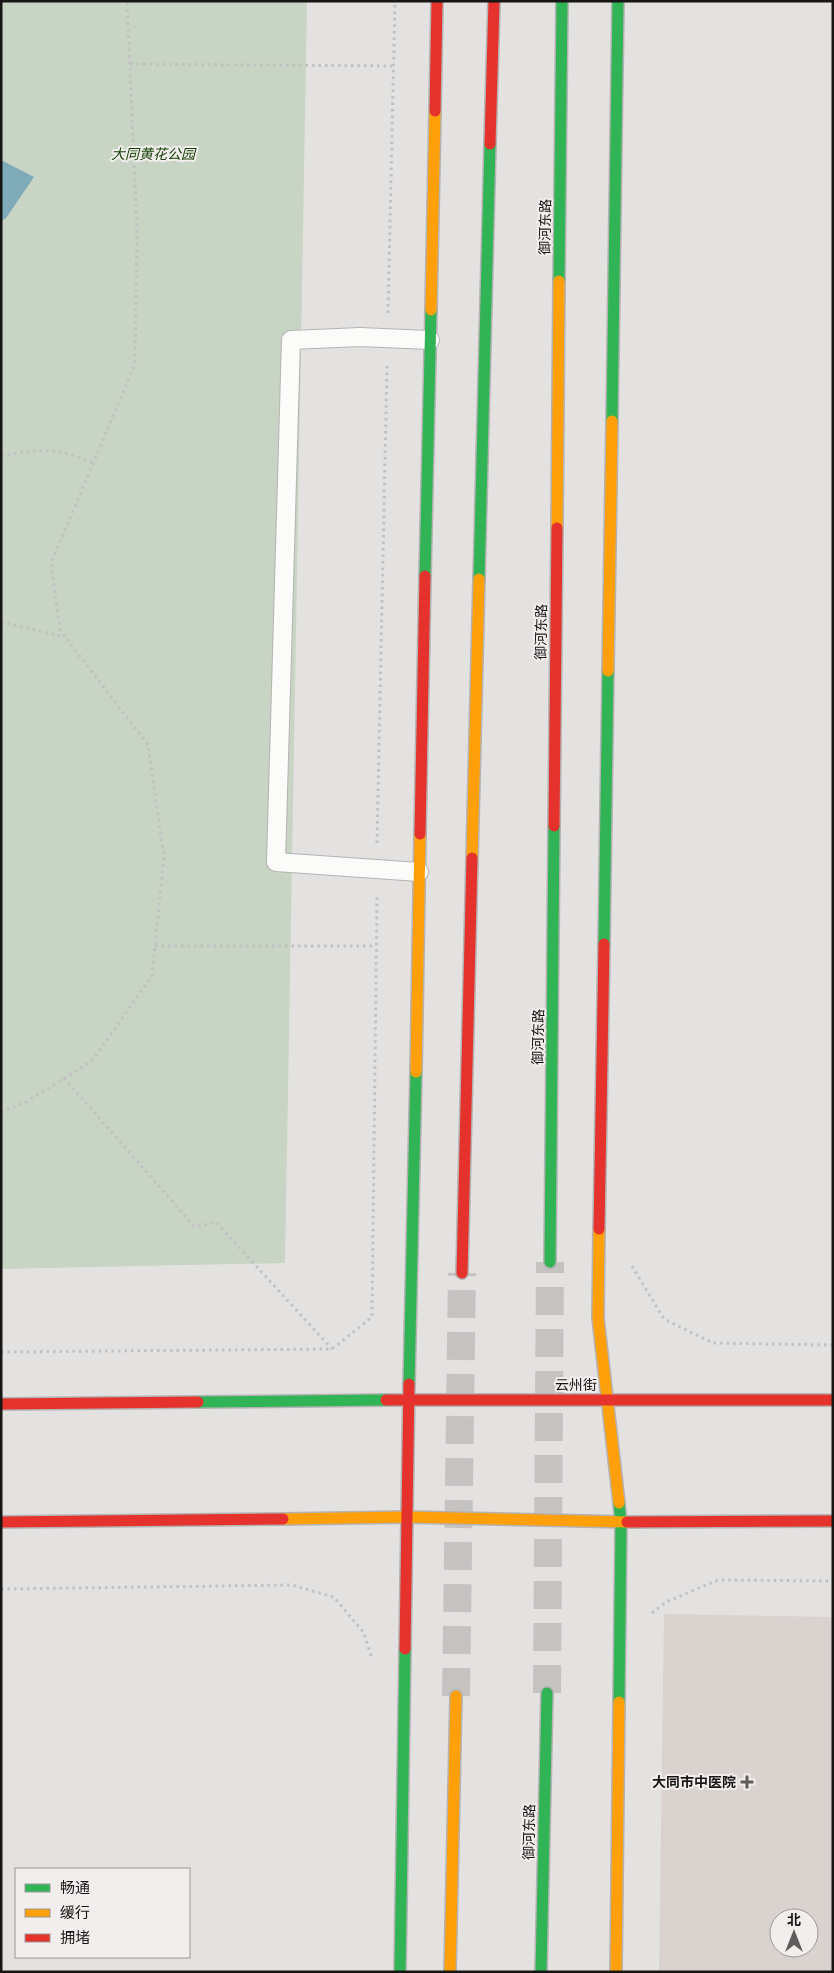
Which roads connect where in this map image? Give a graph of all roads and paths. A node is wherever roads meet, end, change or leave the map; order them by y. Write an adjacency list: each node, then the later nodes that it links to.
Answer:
1 (127, 1): 7 (path)
2 (395, 1): 8 (path)
3 (437, 1): 10 (main road)
4 (494, 1): 23 (main road)
5 (562, 1): 22 (main road, 御河东路)
6 (618, 1): 28 (main road)
7 (130, 64): 8 (path); 12 (path)
8 (394, 66): 9 (path)
9 (388, 339): 10 (lane); 15 (path); 15 (lane)
10 (430, 340): 16 (main road)
11 (1, 456): 12 (path)
12 (92, 463): 14 (path)
13 (1, 622): 14 (path)
14 (65, 637): 17 (path)
15 (377, 869): 16 (lane); 18 (path)
16 (419, 872): 27 (main road)
17 (155, 946): 18 (path); 19 (path)
18 (376, 946): 25 (path)
19 (64, 1078): 20 (path); 25 (path)
20 (1, 1112)
21 (631, 1260): 24 (path)
22 (550, 1262)
23 (462, 1274)
24 (833, 1345)
25 (332, 1349): 26 (path)
26 (1, 1352)
27 (409, 1400): 28 (main road, 云州街); 30 (main road, 云州街); 31 (main road)
28 (607, 1400): 29 (main road, 云州街); 34 (main road)
29 (833, 1400)
30 (1, 1404)
31 (407, 1517): 33 (main road); 34 (main road); 41 (main road)
32 (833, 1521): 34 (main road)
33 (1, 1522)
34 (621, 1523): 44 (main road)
35 (833, 1581): 38 (path)
36 (1, 1589): 37 (path)
37 (334, 1597)
38 (666, 1602)
39 (547, 1693): 43 (main road, 御河东路)
40 (456, 1696): 42 (main road)
41 (400, 1972)
42 (450, 1972)
43 (541, 1972)
44 (616, 1972)

